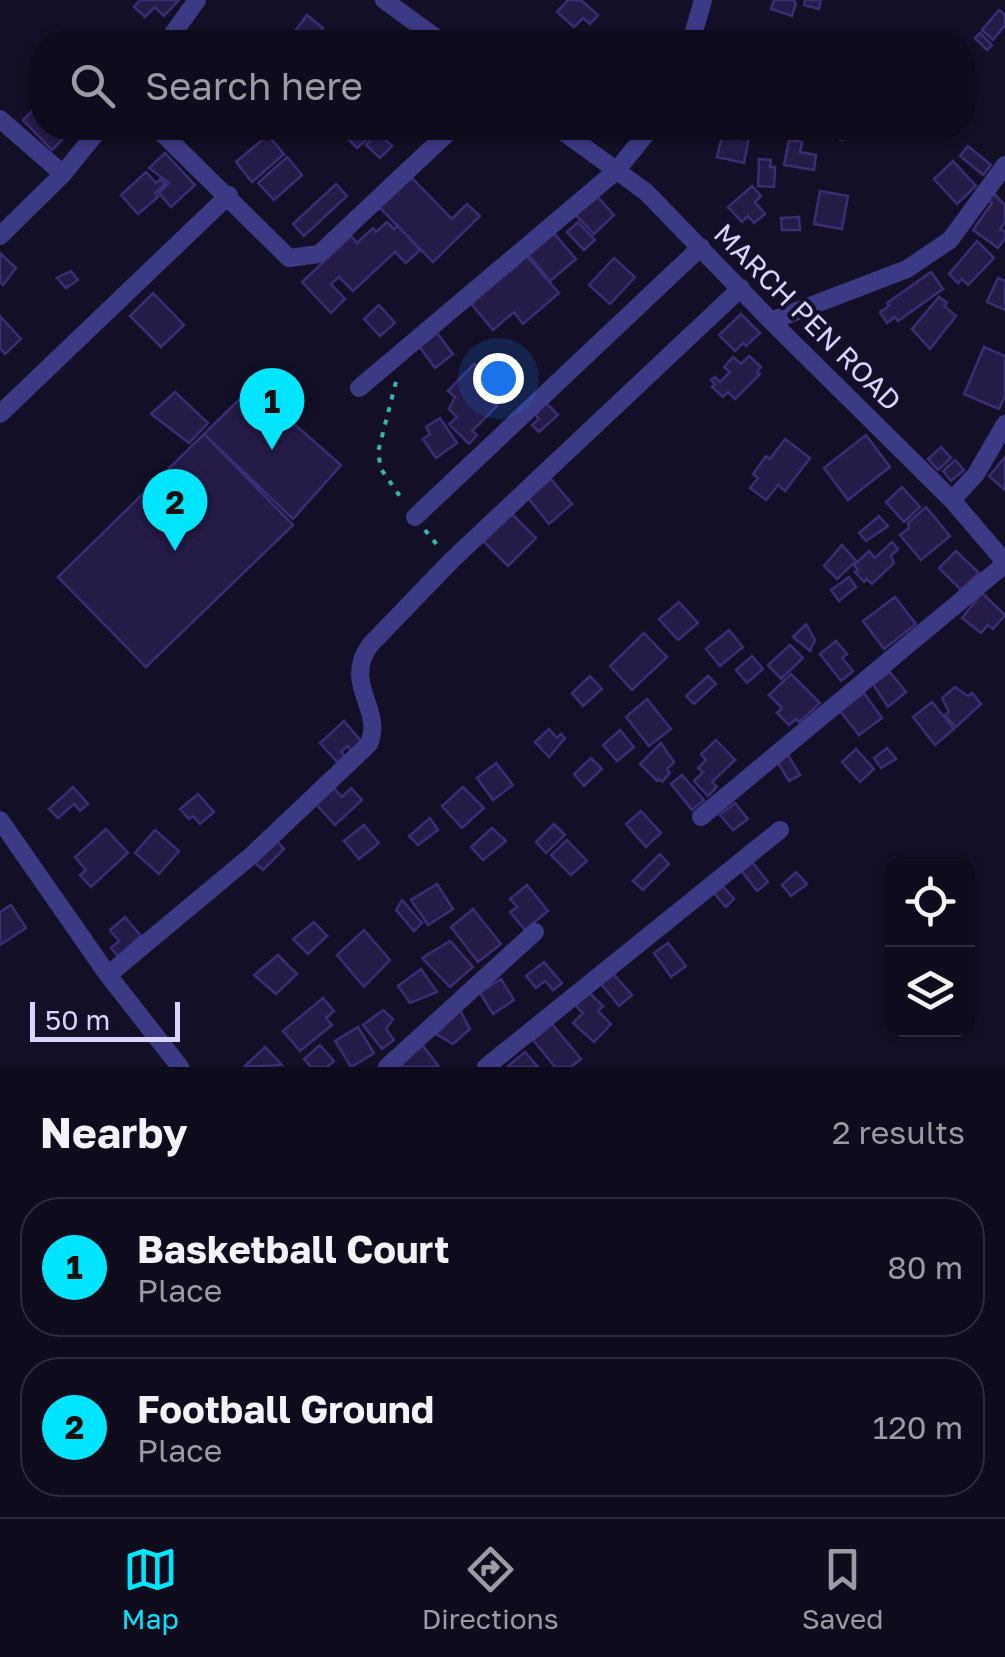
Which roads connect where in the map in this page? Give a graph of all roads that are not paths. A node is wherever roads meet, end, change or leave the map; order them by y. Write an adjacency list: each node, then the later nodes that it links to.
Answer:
1 (197, 0): 4 (street)
2 (384, 0): 5 (street)
3 (703, 0): 6 (street)
4 (176, 30)
5 (425, 30)
6 (694, 30)
7 (0, 120): 15 (street)
8 (90, 140): 15 (street)
9 (171, 140): 16 (street)
10 (441, 140): 16 (street)
11 (574, 140): 14 (street, MARCH PEN ROAD)
12 (641, 140): 14 (street)
13 (1005, 165): 20 (street)
14 (616, 171): 18 (street, MARCH PEN ROAD); 21 (street)
15 (63, 174): 17 (street)
16 (229, 195): 22 (street)
17 (0, 236)
18 (701, 247): 19 (street, MARCH PEN ROAD); 25 (street)
19 (741, 288): 20 (street, MARCH PEN ROAD); 31 (street)
20 (770, 321): 24 (street, MARCH PEN ROAD)
21 (360, 388)
22 (0, 414)
23 (1005, 424): 24 (street)
24 (952, 500): 26 (street, MARCH PEN ROAD)
25 (414, 517)
26 (1005, 563): 27 (street)
27 (701, 817)
28 (0, 820): 31 (street)
29 (780, 830): 34 (street)
30 (535, 932): 33 (street)
31 (108, 975): 32 (street)
32 (180, 1067)
33 (387, 1067)
34 (486, 1067)

